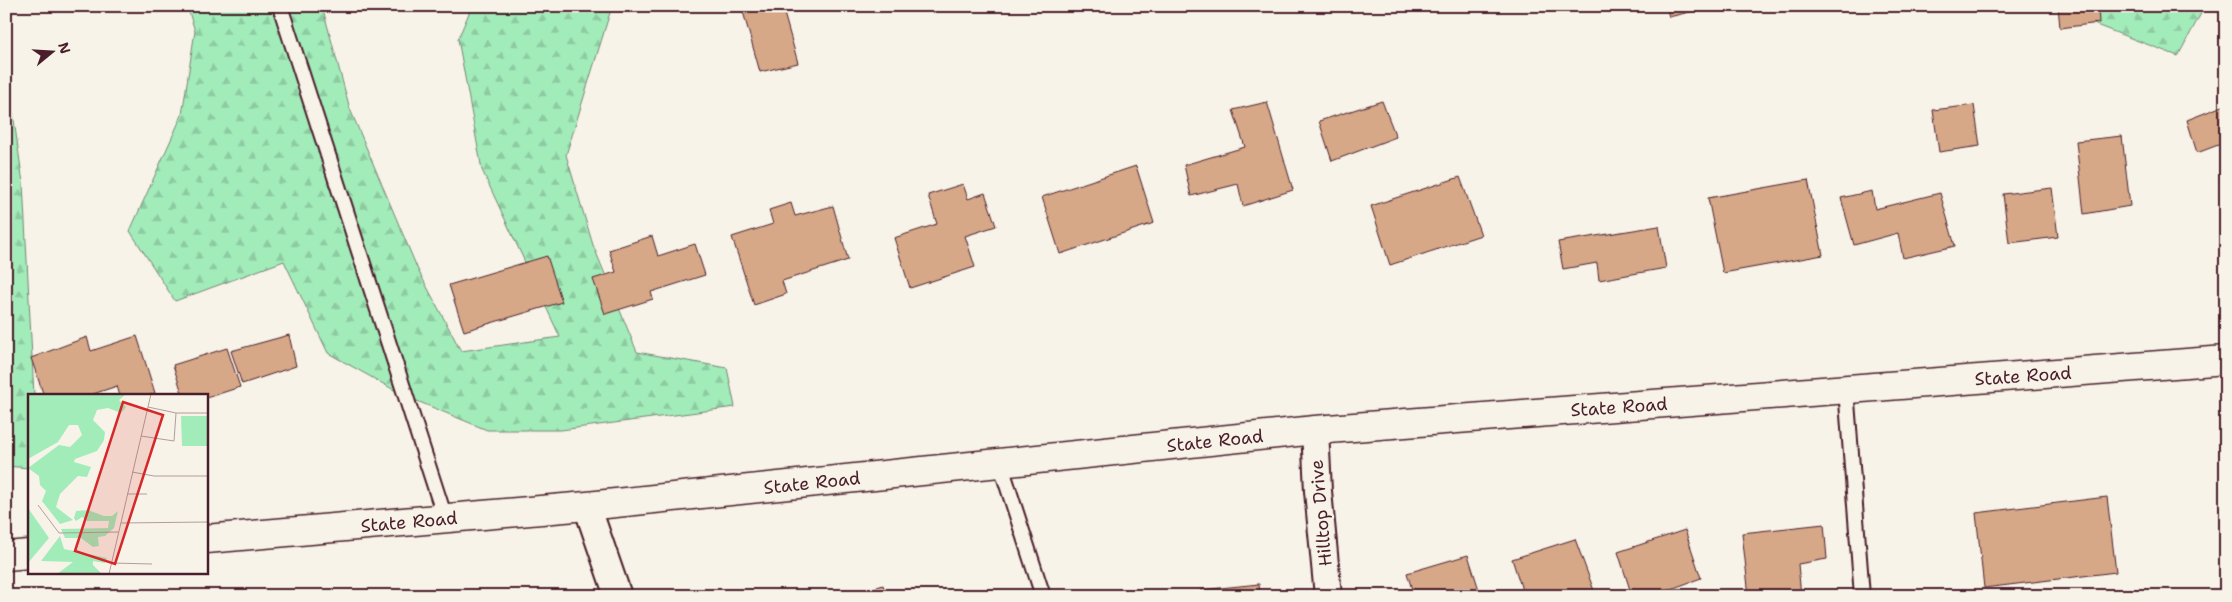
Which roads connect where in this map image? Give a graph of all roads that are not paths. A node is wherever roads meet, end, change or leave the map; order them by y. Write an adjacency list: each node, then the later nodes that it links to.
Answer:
1 (280, 6): 7 (lane)
2 (2226, 360): 3 (main road, State Road)
3 (1846, 389): 4 (main road, State Road); 14 (lane)
4 (1315, 430): 5 (main road, State Road); 13 (street, Hilltop Drive)
5 (1000, 463): 6 (main road, State Road); 12 (lane)
6 (587, 506): 7 (main road, State Road); 11 (street)
7 (445, 518): 8 (main road, State Road)
8 (208, 539)
9 (28, 554): 10 (main road)
10 (6, 556)
11 (618, 596)
12 (1043, 596)
13 (1328, 596)
14 (1862, 596)

